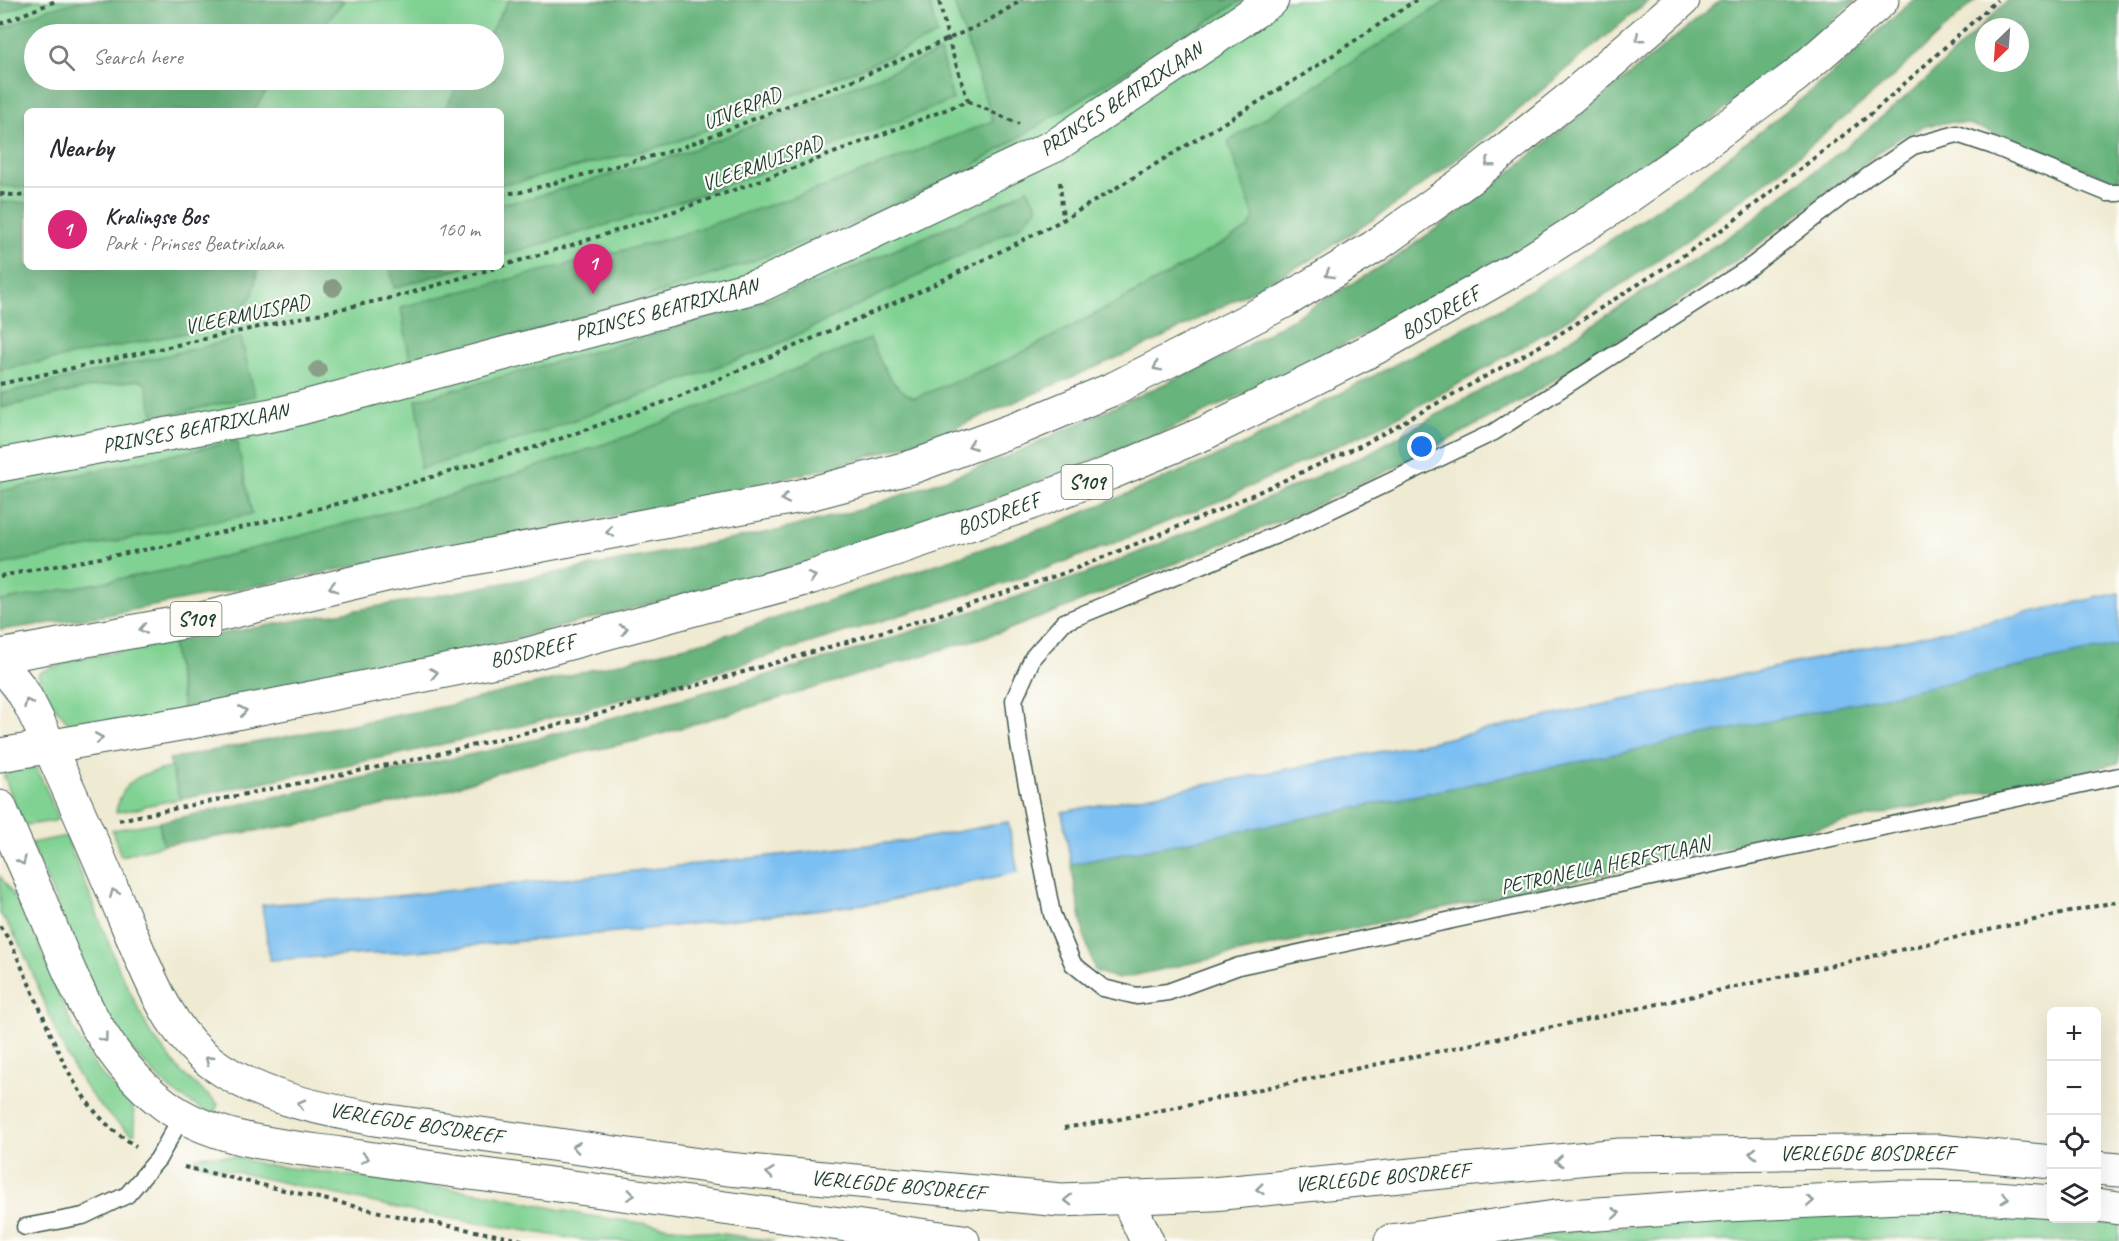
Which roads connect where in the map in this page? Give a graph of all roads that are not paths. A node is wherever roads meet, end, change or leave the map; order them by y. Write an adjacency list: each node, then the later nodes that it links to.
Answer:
1 (1272, 0): 5 (main road, PRINSES BEATRIXLAAN)
2 (1683, 0): 6 (main road, S109, one-way to 6)
3 (1882, 0): 8 (main road, BOSDREEF / S109, one-way to 3)
4 (2119, 193): 10 (lane, PETRONELLA HERFSTLAAN)
5 (0, 465)
6 (0, 656)
7 (0, 663): 8 (main road, VERLEGDE BOSDREEF, one-way to 7)
8 (49, 746): 9 (main road, BOSDREEF / S109); 16 (main road, VERLEGDE BOSDREEF, one-way to 8)
9 (0, 755)
10 (2119, 776)
11 (0, 807): 12 (main road, VERLEGDE BOSDREEF, one-way to 12)
12 (182, 1116): 20 (lane); 21 (main road, VERLEGDE BOSDREEF, one-way to 21)
13 (2047, 1161): 16 (main road, VERLEGDE BOSDREEF, one-way to 16)
14 (2101, 1168): 15 (main road)
15 (2119, 1170)
16 (1127, 1198): 22 (main road); 23 (main road)
17 (2047, 1202): 24 (main road, VERLEGDE BOSDREEF, one-way to 17)
18 (2101, 1206): 19 (main road)
19 (2119, 1208)
20 (25, 1227)
21 (963, 1241)
22 (1120, 1241)
23 (1147, 1241)
24 (1391, 1241)

